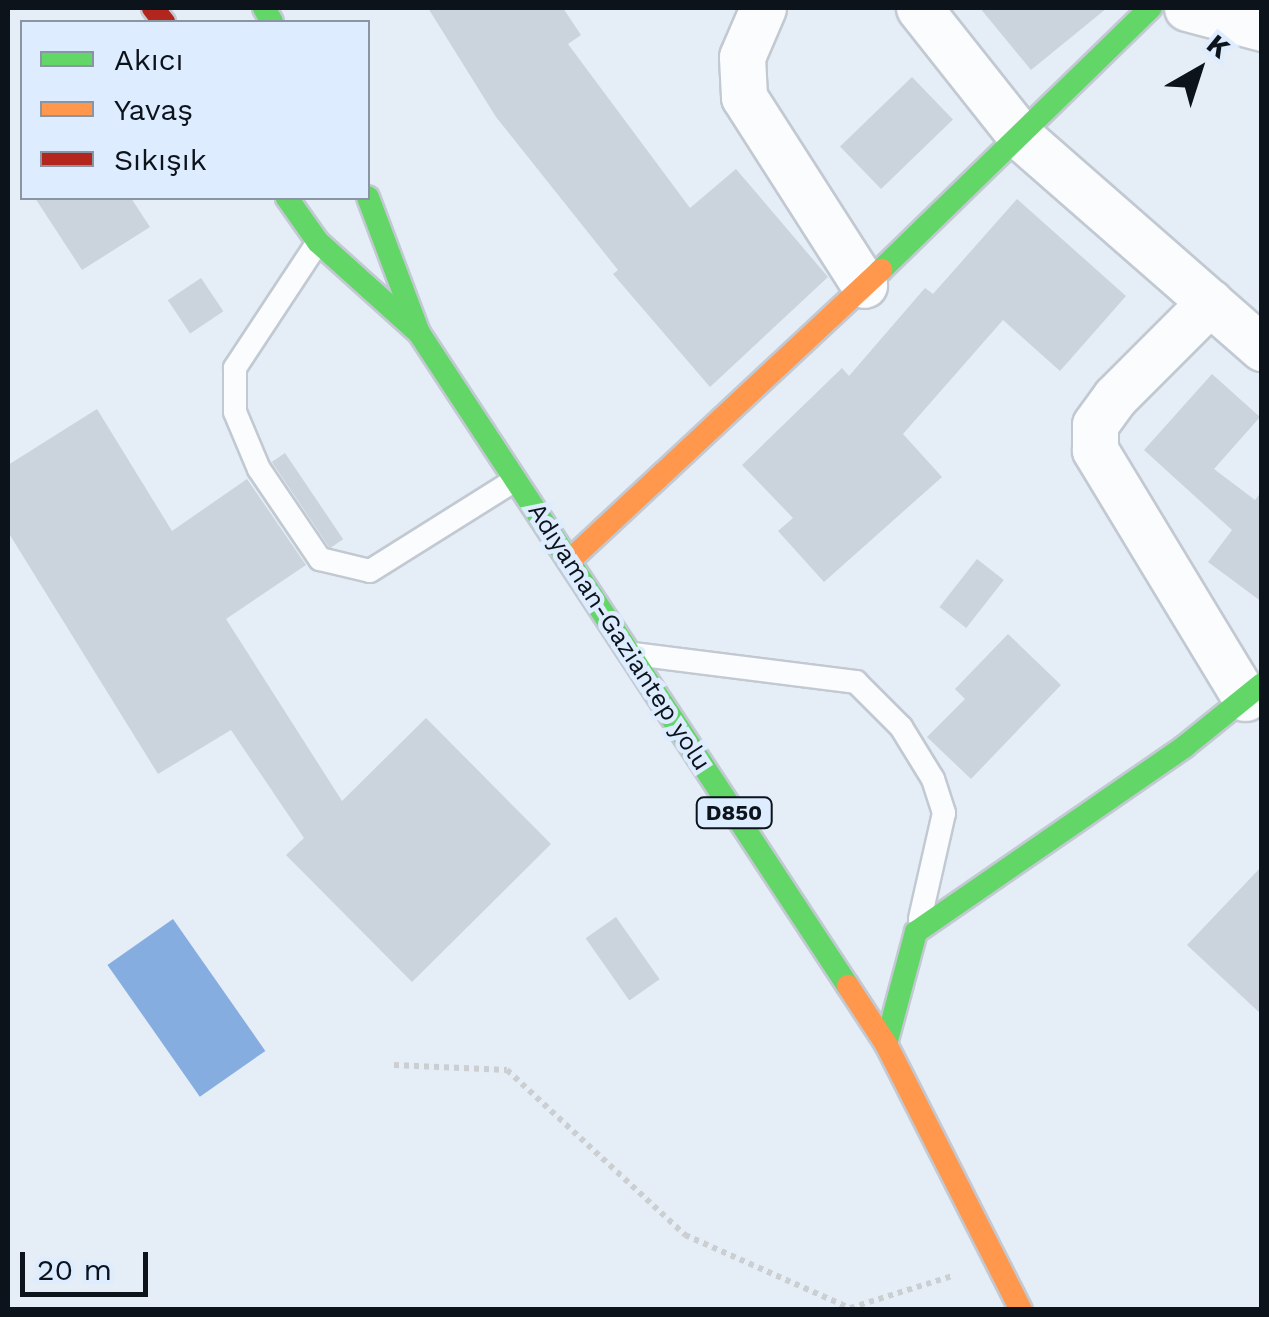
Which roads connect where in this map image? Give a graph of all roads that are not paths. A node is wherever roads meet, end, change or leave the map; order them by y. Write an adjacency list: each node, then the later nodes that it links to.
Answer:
1 (763, 8): 10 (street)
2 (919, 8): 6 (street)
3 (1150, 8): 6 (main road)
4 (1186, 8): 5 (street)
5 (1262, 28)
6 (1022, 138): 10 (main road); 11 (street)
7 (287, 200): 9 (main road)
8 (369, 200): 12 (main road)
9 (318, 242): 12 (main road); 14 (lane)
10 (864, 285): 15 (main road)
11 (1210, 302): 13 (street); 17 (street)
12 (418, 333): 14 (main road, Adıyaman-Gaziantep yolu / D850)
13 (1262, 348)
14 (515, 480): 15 (main road, Adıyaman-Gaziantep yolu / D850)
15 (568, 561): 16 (main road, Adıyaman-Gaziantep yolu / D850)
16 (630, 653): 18 (lane); 19 (main road, Adıyaman-Gaziantep yolu / D850)
17 (1253, 691): 18 (main road)
18 (916, 932): 19 (main road)
19 (886, 1044): 20 (main road, Adıyaman-Gaziantep yolu / D850)
20 (1020, 1310)

